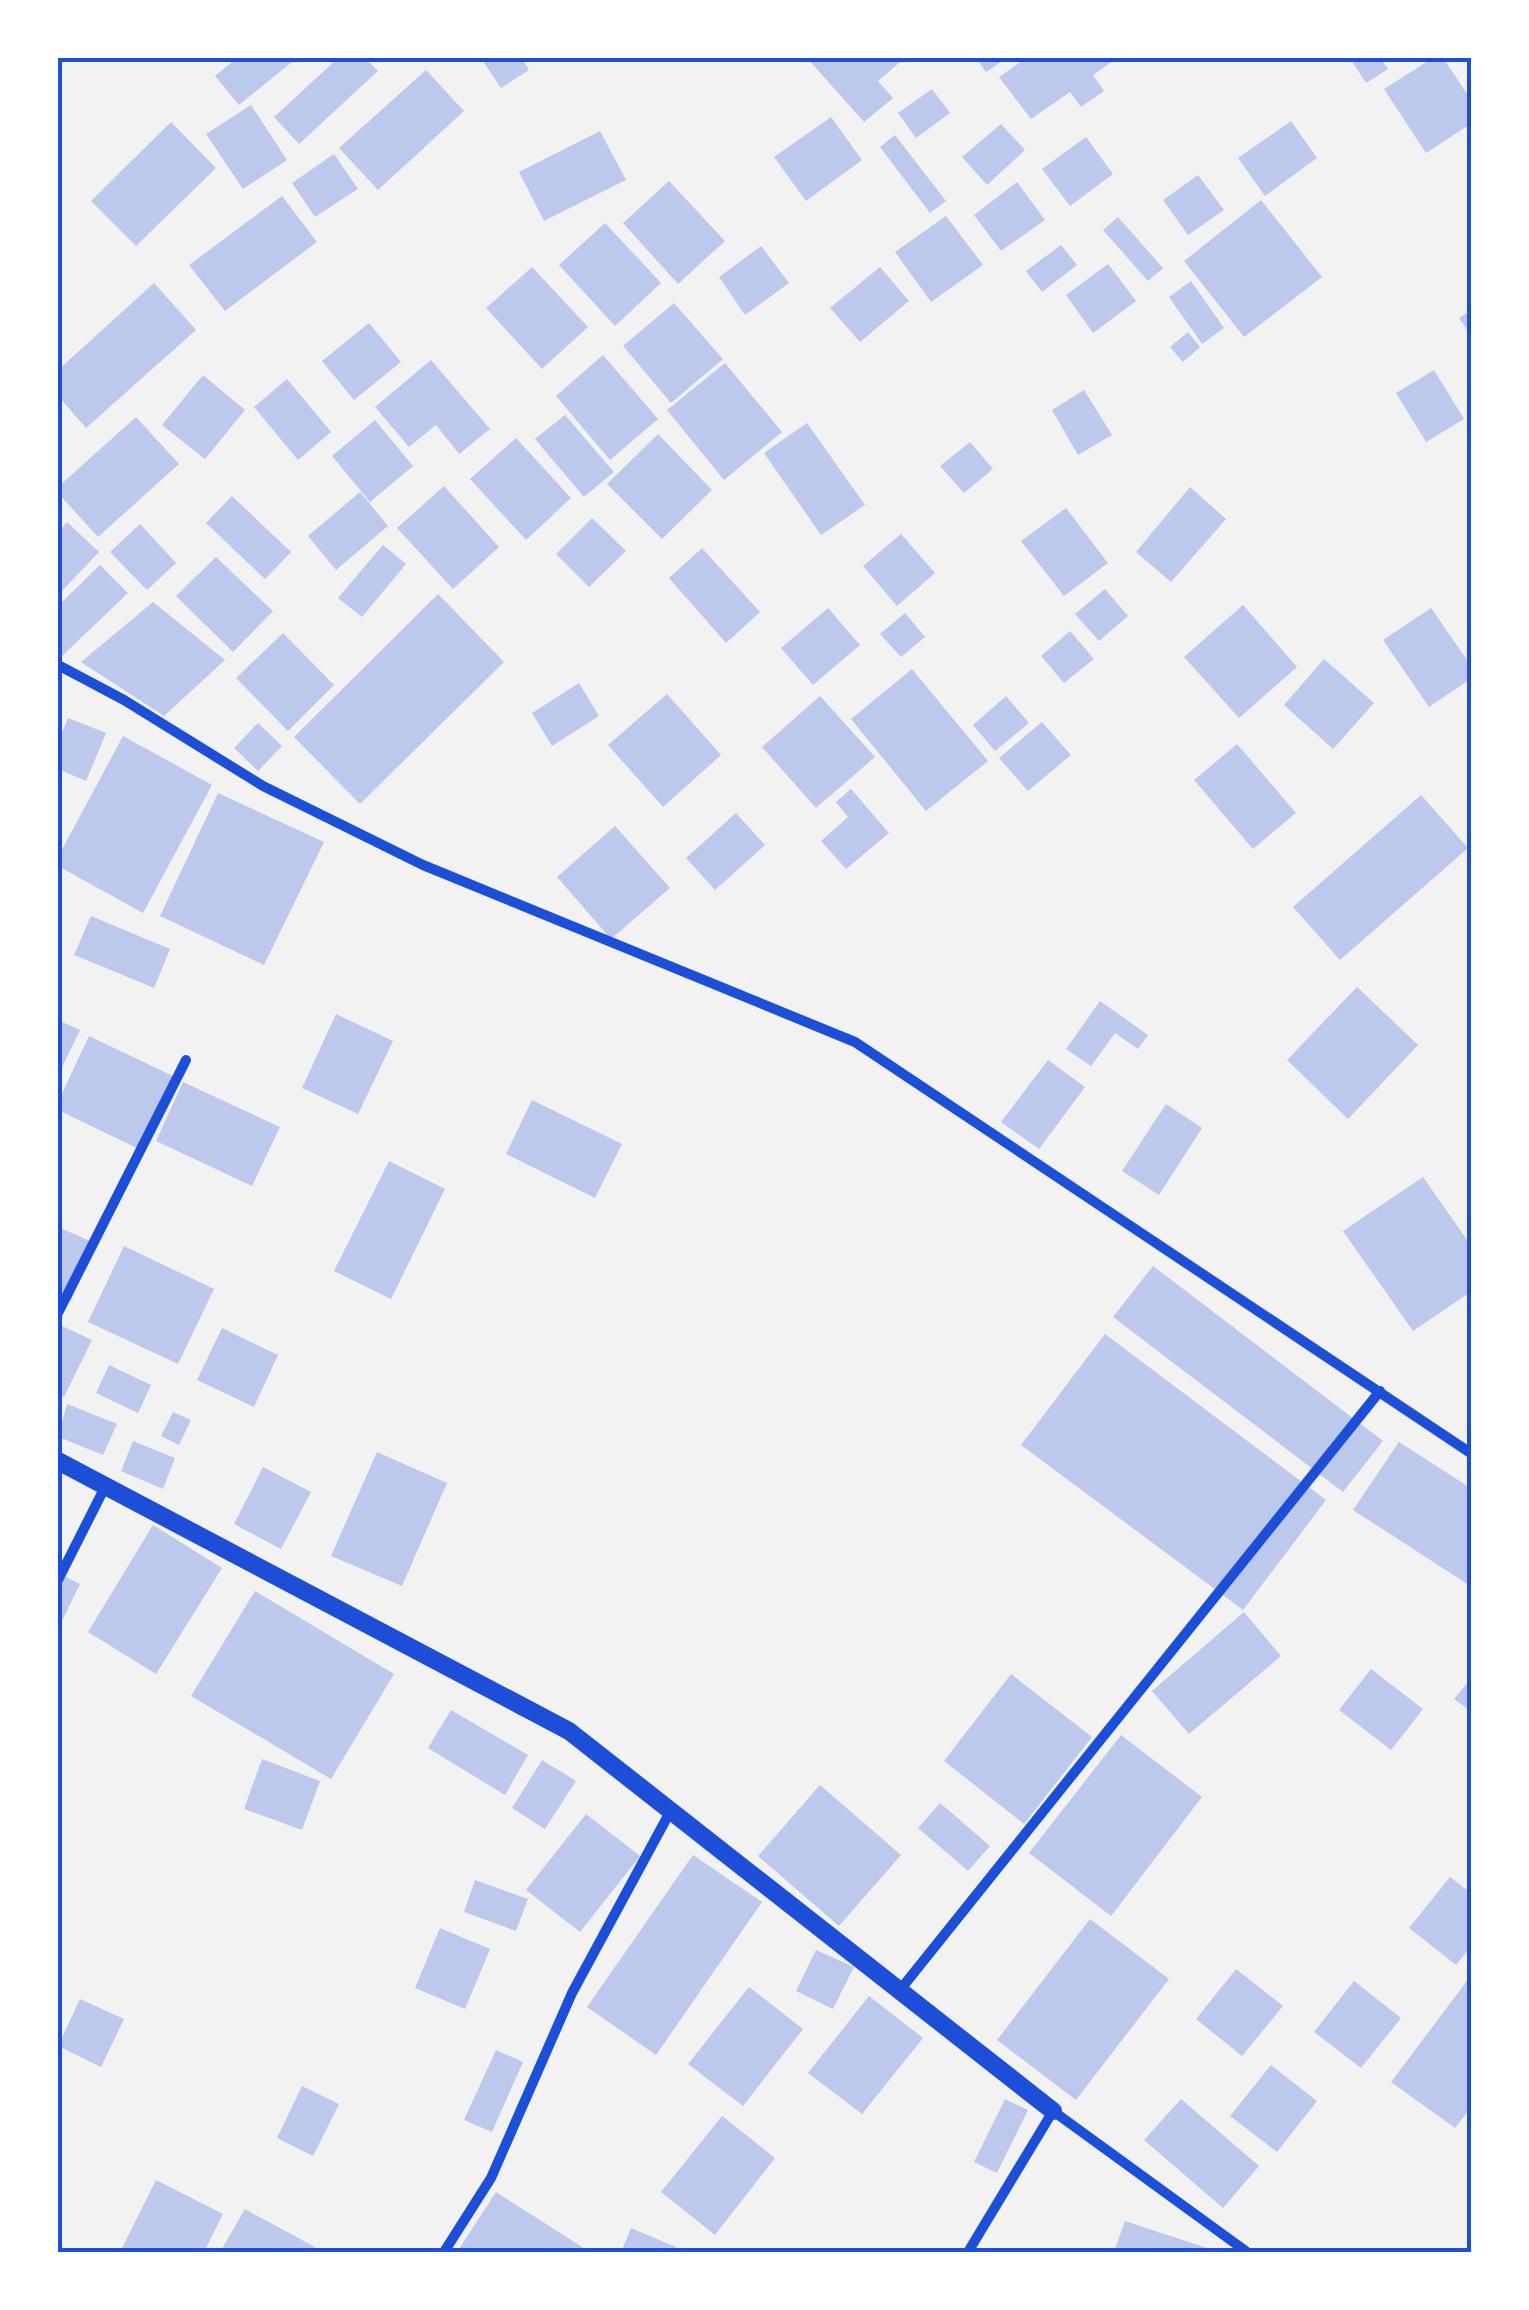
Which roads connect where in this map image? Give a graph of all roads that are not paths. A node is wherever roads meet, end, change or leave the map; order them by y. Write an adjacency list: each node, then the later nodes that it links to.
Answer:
1 (58, 665): 4 (street)
2 (186, 1060): 3 (street)
3 (58, 1313)
4 (1380, 1391): 5 (street); 10 (street)
5 (1472, 1454)
6 (58, 1460): 7 (street)
7 (106, 1485): 8 (street); 9 (street)
8 (58, 1580)
9 (670, 1812): 10 (street); 12 (street)
10 (900, 1990): 11 (street)
11 (1053, 2111): 13 (street); 14 (street)
12 (444, 2252)
13 (968, 2252)
14 (1247, 2252)

